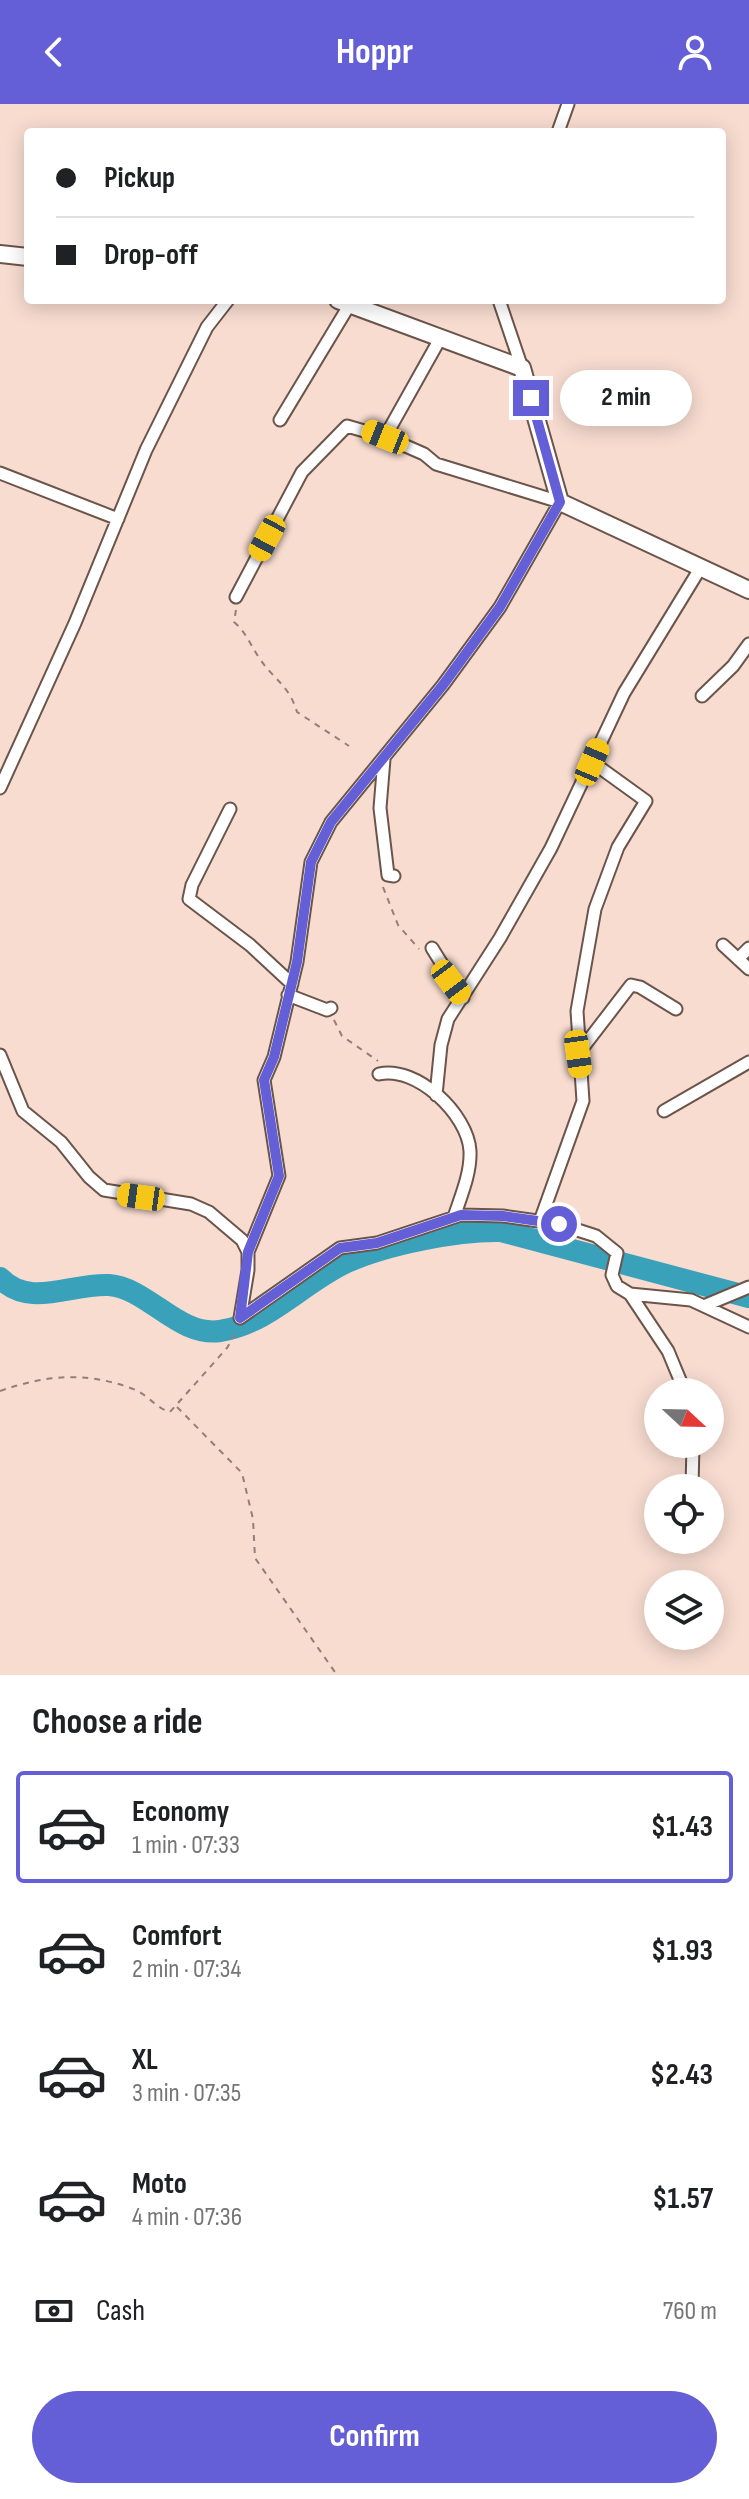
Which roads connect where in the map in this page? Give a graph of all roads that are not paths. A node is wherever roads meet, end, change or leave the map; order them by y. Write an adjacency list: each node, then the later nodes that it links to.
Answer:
1 (568, 104): 2 (street)
2 (559, 128)
3 (0, 254): 4 (street)
4 (24, 257)
5 (225, 304): 15 (street)
6 (343, 304): 11 (street)
7 (350, 304): 9 (street)
8 (500, 304): 10 (street)
9 (441, 337): 10 (street); 12 (street)
10 (522, 368): 14 (street)
11 (280, 420)
12 (385, 437): 14 (street); 18 (street)
13 (0, 473): 15 (street)
14 (560, 502): 16 (street); 21 (street)
15 (118, 519): 23 (street)
16 (701, 567): 17 (street); 22 (street)
17 (749, 590)
18 (236, 597)
19 (749, 644): 20 (street)
20 (702, 696)
21 (384, 758): 25 (street); 31 (street)
22 (592, 762): 32 (street); 35 (street)
23 (0, 788)
24 (230, 809): 31 (street)
25 (391, 875)
26 (723, 945): 29 (street)
27 (749, 948): 29 (street)
28 (429, 952): 32 (street)
29 (738, 959): 30 (street)
30 (749, 969)
31 (290, 989): 33 (street); 43 (street)
32 (463, 998): 39 (street)
33 (329, 1009)
34 (676, 1009): 35 (street)
35 (578, 1054): 42 (street)
36 (0, 1055): 43 (street)
37 (749, 1062): 40 (street)
38 (379, 1074): 39 (street)
39 (436, 1095): 41 (street)
40 (664, 1111)
41 (454, 1217): 42 (street); 43 (street)
42 (540, 1221): 45 (street)
43 (248, 1252)
44 (749, 1287): 46 (street)
45 (630, 1294): 46 (street); 48 (street)
46 (706, 1305): 47 (street)
47 (749, 1327)
48 (679, 1378)

